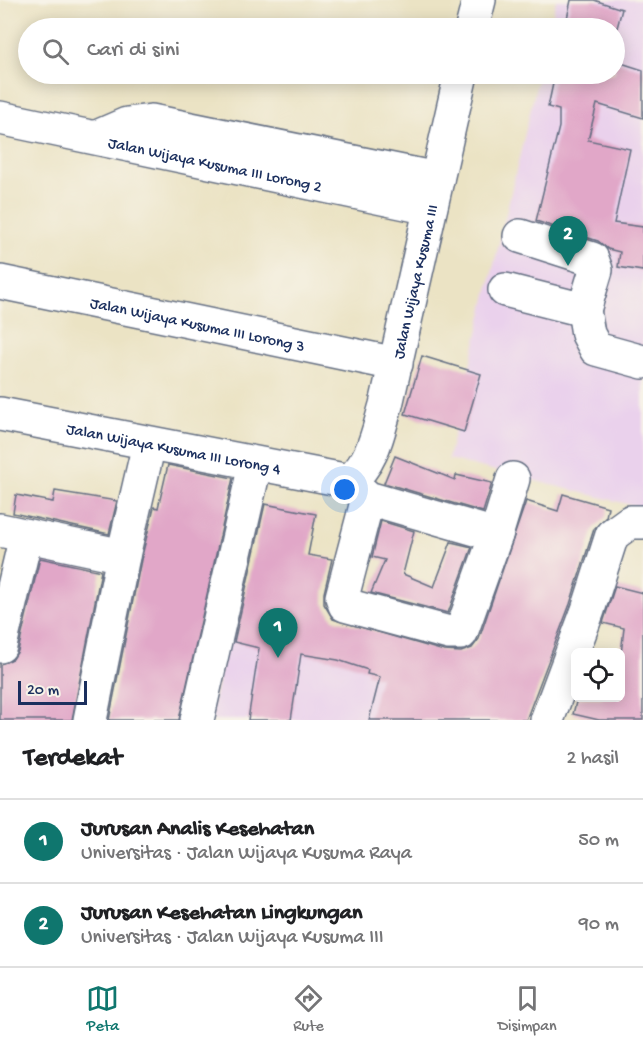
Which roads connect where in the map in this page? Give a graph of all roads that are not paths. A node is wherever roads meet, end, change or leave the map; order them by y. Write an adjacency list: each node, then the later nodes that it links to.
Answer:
1 (479, 0): 2 (street)
2 (474, 18)
3 (460, 84): 5 (street, Jalan Wijaya Kusuma III)
4 (0, 118): 5 (street, Jalan Wijaya Kusuma III Lorong 2)
5 (434, 193): 11 (street, Jalan Wijaya Kusuma III)
6 (520, 236): 9 (street)
7 (0, 282): 11 (street, Jalan Wijaya Kusuma III Lorong 3)
8 (505, 290): 9 (street)
9 (584, 310): 10 (street)
10 (643, 362)
11 (396, 364): 16 (street, Jalan Wijaya Kusuma III)
12 (0, 414): 13 (street, Jalan Wijaya Kusuma III Lorong 4)
13 (149, 444): 14 (street, Jalan Wijaya Kusuma III Lorong 4); 20 (street)
14 (255, 465): 16 (street, Jalan Wijaya Kusuma III Lorong 4); 23 (street)
15 (513, 479): 19 (street)
16 (359, 490): 19 (street, Jalan Wijaya Kusuma III Lorong 4); 19 (street)
17 (643, 522): 24 (street)
18 (13, 533): 20 (street); 21 (street)
19 (496, 535)
20 (123, 556): 22 (street)
21 (1, 641)
22 (90, 720)
23 (197, 720)
24 (548, 720)

